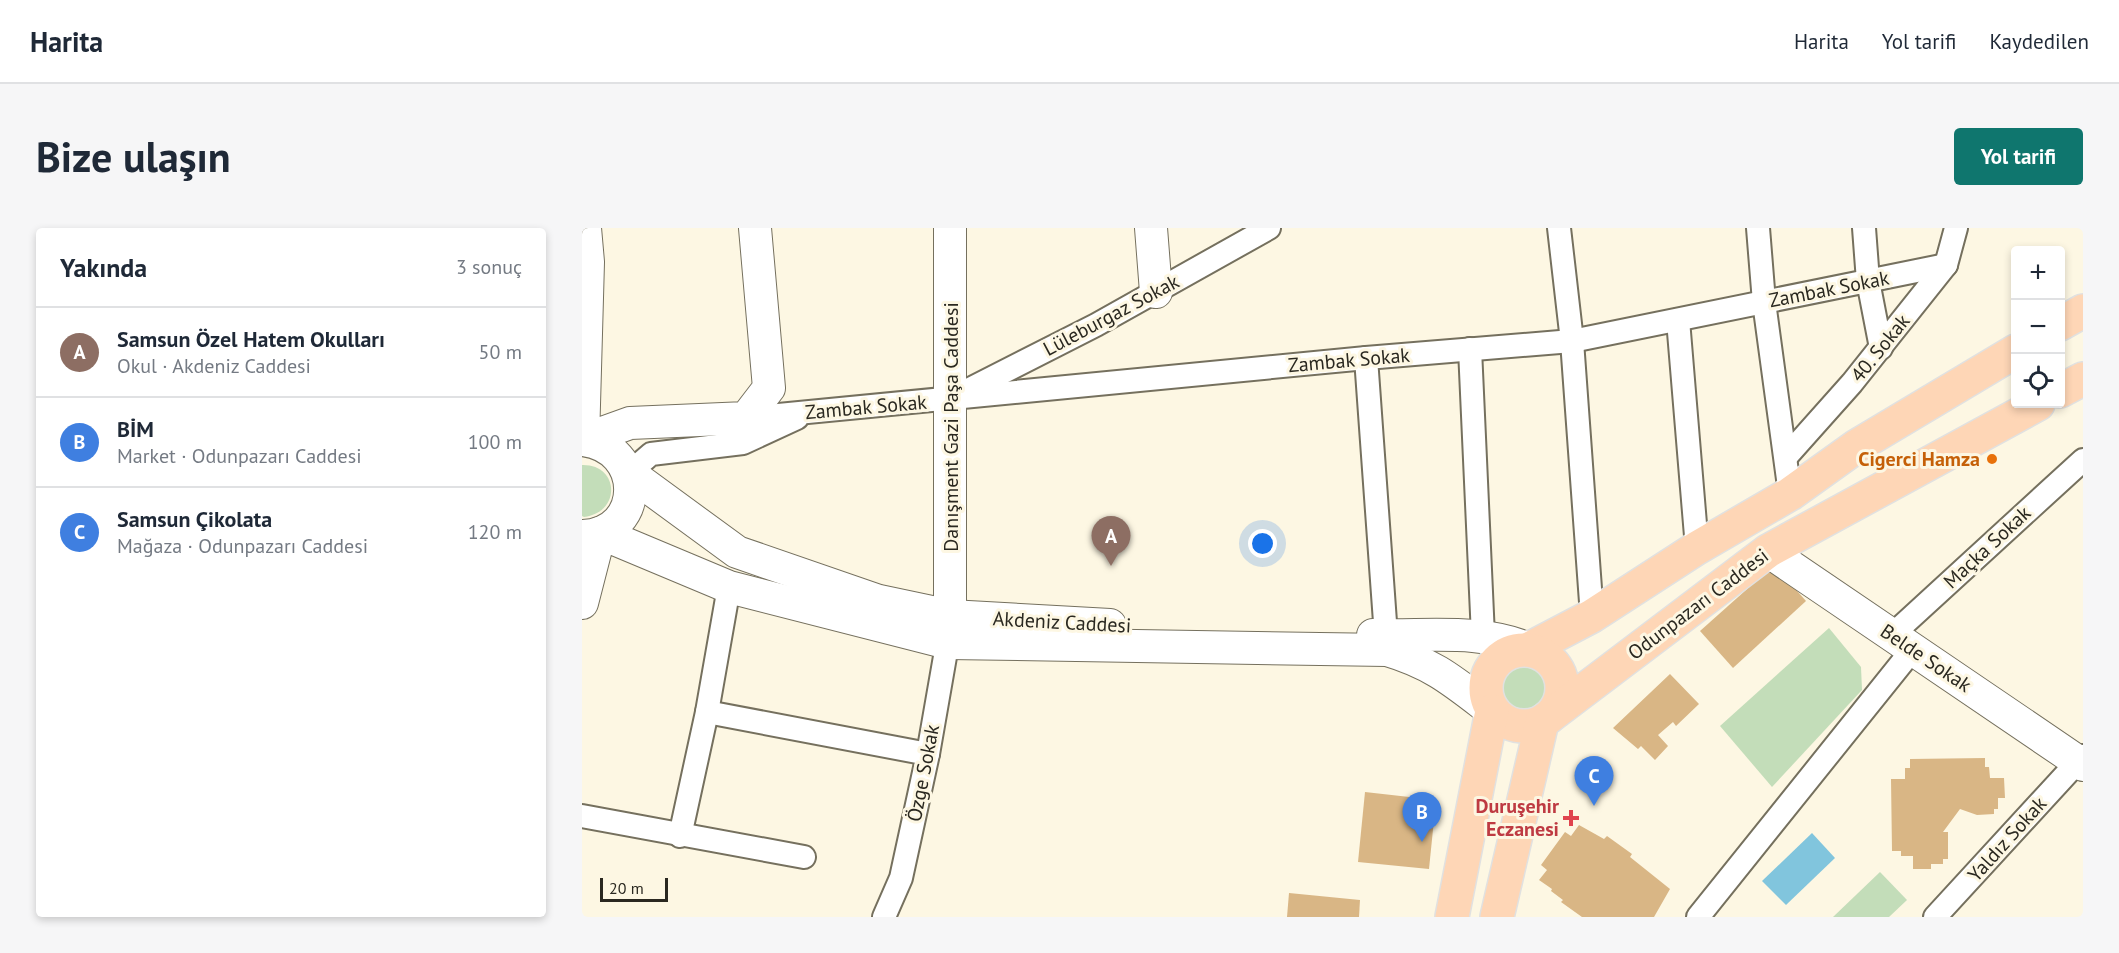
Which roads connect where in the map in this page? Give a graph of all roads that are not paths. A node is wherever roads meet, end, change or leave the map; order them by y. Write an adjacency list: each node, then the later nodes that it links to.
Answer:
1 (585, 228): 28 (main road)
2 (755, 228): 27 (main road)
3 (950, 228): 24 (main road, Danışment Gazi Paşa Caddesi)
4 (1151, 228): 12 (main road)
5 (1269, 228): 12 (street, Lüleburgaz Sokak)
6 (1558, 228): 17 (street)
7 (1758, 228): 13 (street)
8 (1864, 228): 11 (street)
9 (1956, 228): 10 (street, 40. Sokak)
10 (1947, 265): 11 (street, Zambak Sokak); 18 (street, 40. Sokak)
11 (1868, 281): 13 (street, Zambak Sokak); 18 (street)
12 (1156, 291): 24 (street, Lüleburgaz Sokak)
13 (1764, 302): 15 (street, Zambak Sokak); 29 (street)
14 (2083, 310): 16 (main road)
15 (1678, 320): 17 (street, Zambak Sokak); 34 (street)
16 (2065, 321)
17 (1572, 341): 19 (street, Zambak Sokak); 38 (street)
18 (1881, 348): 29 (street, 40. Sokak)
19 (1470, 349): 21 (street, Zambak Sokak); 41 (street)
20 (2011, 354): 32 (main road, Odunpazarı Caddesi)
21 (1366, 358): 24 (street, Zambak Sokak); 40 (street)
22 (2083, 379): 23 (main road)
23 (2065, 389)
24 (952, 399): 26 (street, Zambak Sokak); 39 (main road, Danışment Gazi Paşa Caddesi)
25 (2031, 408): 35 (main road, Odunpazarı Caddesi)
26 (812, 412): 27 (street, Zambak Sokak); 31 (street)
27 (746, 418): 28 (main road)
28 (582, 440): 31 (main road, Akdeniz Caddesi)
29 (1785, 457): 32 (street)
30 (2083, 460): 42 (street, Maçka Sokak)
31 (629, 473): 33 (main road); 39 (main road, Akdeniz Caddesi)
32 (1790, 494): 34 (main road, Odunpazarı Caddesi)
33 (591, 534): 36 (main road, Akdeniz Caddesi); 37 (main road)
34 (1698, 548): 38 (main road, Odunpazarı Caddesi)
35 (1768, 551): 42 (main road, Belde Sokak); 46 (main road, Odunpazarı Caddesi)
36 (729, 587): 39 (main road, Akdeniz Caddesi); 45 (street)
37 (582, 603)
38 (1592, 615): 43 (main road, Odunpazarı Caddesi)
39 (949, 629): 40 (main road, Akdeniz Caddesi); 44 (main road, Akdeniz Caddesi); 47 (street, Özge Sokak)
40 (1386, 636): 41 (main road, Akdeniz Caddesi)
41 (1483, 636): 43 (main road, Akdeniz Caddesi)
42 (1902, 642): 48 (main road, Belde Sokak); 55 (street, Maçka Sokak)
43 (1529, 649): 44 (main road); 46 (main road)
44 (1492, 711): 46 (main road); 53 (main road)
45 (707, 712): 47 (street); 50 (street)
46 (1542, 722): 54 (main road)
47 (928, 753): 52 (street, Özge Sokak)
48 (2081, 761): 56 (street, Yaldız Sokak)
49 (582, 816): 50 (street)
50 (680, 836): 51 (street)
51 (804, 857)
52 (884, 917)
53 (1452, 917)
54 (1497, 917)
55 (1698, 917)
56 (1935, 917)

